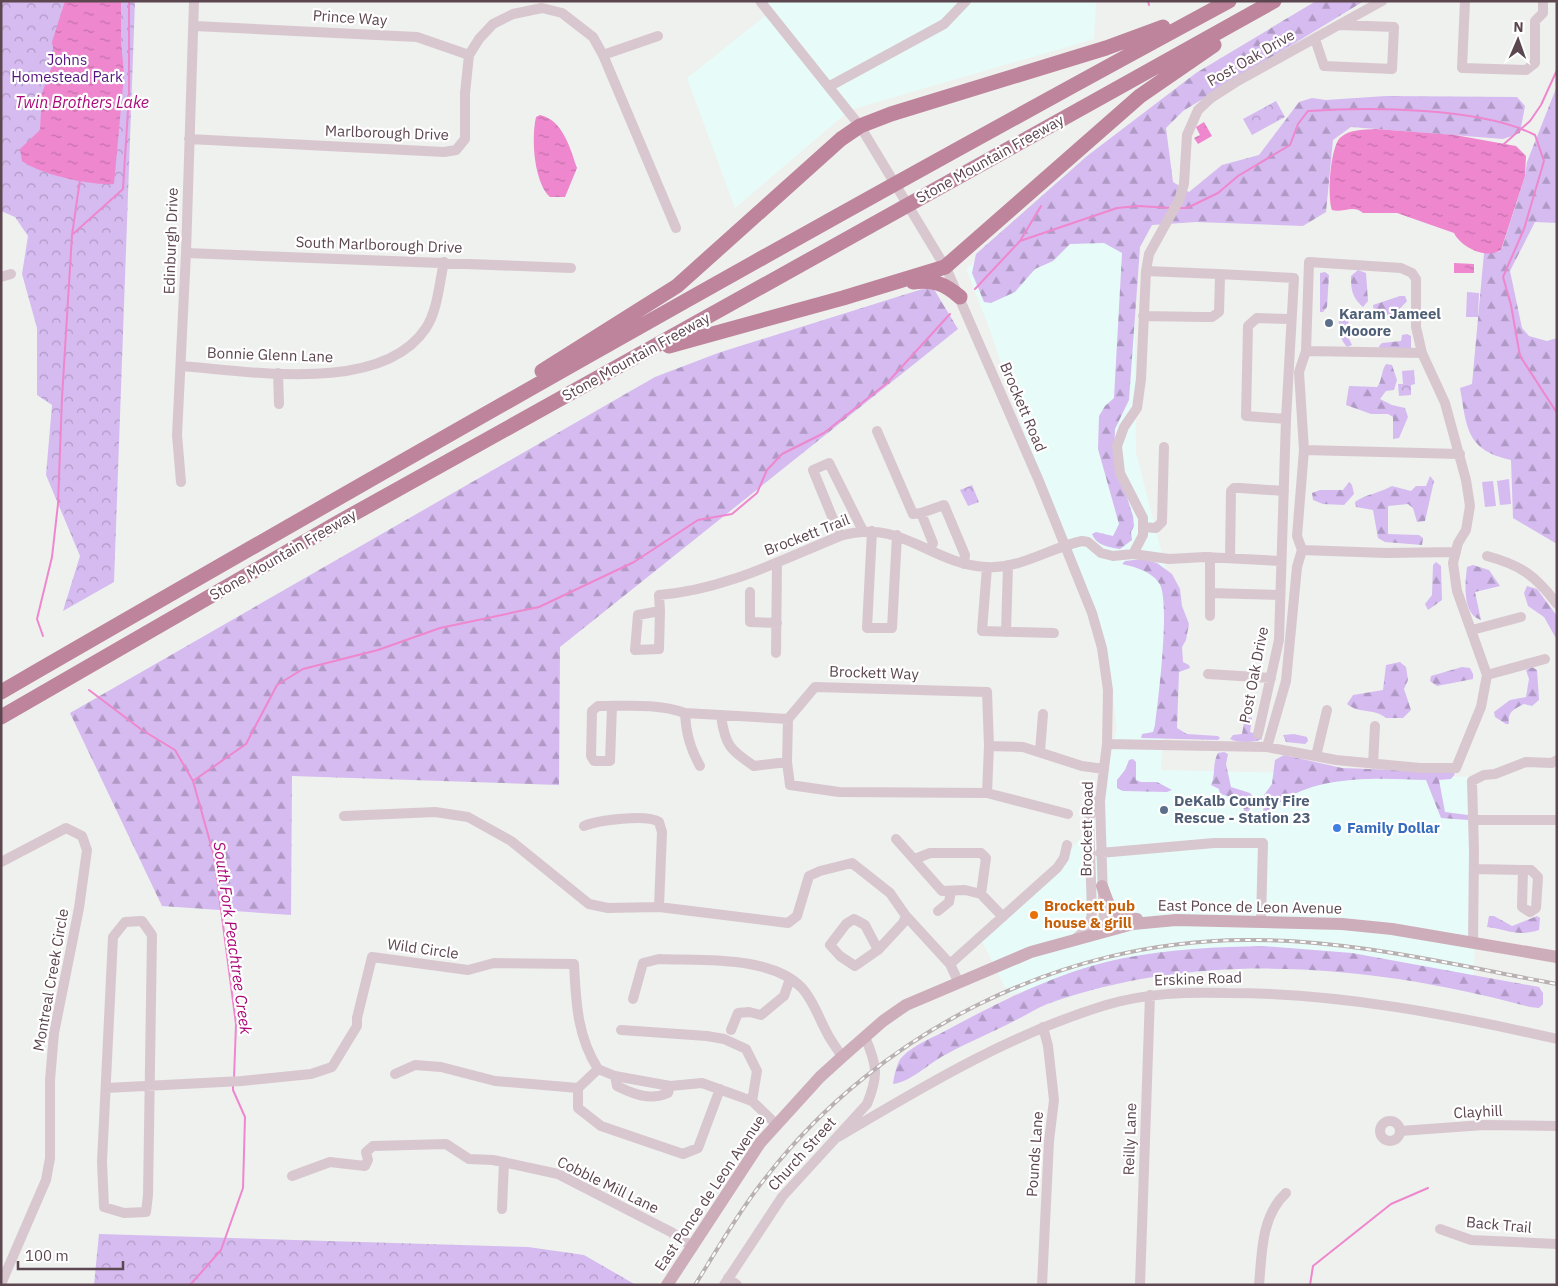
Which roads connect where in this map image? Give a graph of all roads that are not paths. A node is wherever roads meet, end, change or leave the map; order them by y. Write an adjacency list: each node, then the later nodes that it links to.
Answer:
1 (194, 1): 13 (street, Edinburgh Drive)
2 (760, 1): 18 (street, Brockett Road)
3 (966, 1): 18 (street)
4 (1219, 1): 19 (highway)
5 (1229, 1): 44 (highway, Stone Mountain Freeway)
6 (1274, 1): 34 (highway, Stone Mountain Freeway)
7 (1279, 1): 24 (highway)
8 (1382, 1): 12 (street, Post Oak Drive)
9 (1465, 1): 10 (street)
10 (1543, 1)
11 (543, 5): 16 (street, Marlborough Drive); 17 (street, Marlborough Drive)
12 (1339, 25): 15 (street, Post Oak Drive); 15 (street, Post Oak Drive)
13 (195, 26): 16 (street, Prince Way); 20 (street, Edinburgh Drive)
14 (658, 36): 17 (street)
15 (1315, 39): 26 (street, Post Oak Drive)
16 (469, 55): 20 (street, Marlborough Drive)
17 (603, 55): 21 (street, Marlborough Drive)
18 (830, 86): 19 (street, Brockett Road)
19 (860, 126): 24 (street, Brockett Road); 44 (highway)
20 (189, 138): 22 (street, Edinburgh Drive)
21 (676, 228)
22 (186, 253): 23 (street, South Marlborough Drive); 35 (street, Edinburgh Drive)
23 (444, 262): 25 (street, South Marlborough Drive); 36 (street, Bonnie Glenn Lane)
24 (945, 267): 28 (highway); 29 (street, Brockett Road)
25 (571, 268)
26 (1146, 271): 27 (street); 30 (street, Post Oak Drive)
27 (1218, 274): 30 (street); 31 (street, Post Oak Drive)
28 (881, 287): 29 (highway); 34 (highway)
29 (960, 297): 51 (street, Brockett Road)
30 (1144, 316): 47 (street, Post Oak Drive)
31 (1290, 319): 38 (street, Post Oak Drive); 38 (street)
32 (1306, 351): 33 (street); 33 (street); 41 (street)
33 (1422, 353): 42 (street)
34 (641, 354): 86 (highway, Stone Mountain Freeway)
35 (181, 366): 36 (street, Bonnie Glenn Lane); 43 (street, Edinburgh Drive)
36 (278, 373): 37 (street)
37 (279, 404)
38 (1286, 419): 45 (street, Post Oak Drive)
39 (877, 431): 46 (street)
40 (1164, 447): 47 (street)
41 (1304, 450): 42 (street); 53 (street)
42 (1460, 454): 54 (street)
43 (181, 482)
44 (348, 491): 80 (highway, Stone Mountain Freeway)
45 (1284, 491): 58 (street); 59 (street, Post Oak Drive)
46 (921, 514): 52 (street); 61 (street)
47 (1143, 527): 55 (street)
48 (868, 531): 49 (street, Brockett Trail); 49 (street); 50 (street, Brockett Trail); 50 (street)
49 (897, 535): 52 (street, Brockett Trail)
50 (840, 536): 60 (street, Brockett Trail)
51 (1066, 546): 55 (street); 62 (street, Brockett Trail); 90 (street, Brockett Road)
52 (930, 550): 61 (street, Brockett Trail)
53 (1302, 550): 54 (street); 92 (street)
54 (1456, 552): 72 (street)
55 (1133, 554): 57 (street)
56 (1487, 556): 67 (street)
57 (1210, 557): 58 (street); 65 (street)
58 (1230, 558): 59 (street)
59 (1282, 561): 66 (street, Post Oak Drive)
60 (776, 563): 68 (street, Brockett Trail); 71 (street)
61 (964, 564): 63 (street, Brockett Trail)
62 (1008, 565): 63 (street, Brockett Trail); 73 (street)
63 (987, 567): 73 (street)
64 (750, 592): 71 (street)
65 (1210, 593): 66 (street); 69 (street)
66 (1280, 595): 79 (street, Post Oak Drive)
67 (1557, 604)
68 (660, 611)
69 (1210, 616)
70 (1521, 617): 72 (street)
71 (777, 623): 75 (street)
72 (1472, 630): 78 (street)
73 (1006, 632): 74 (street)
74 (1054, 634)
75 (776, 653)
76 (1545, 659): 78 (street)
77 (1208, 674): 79 (street)
78 (1487, 674): 97 (street)
79 (1271, 678): 89 (street, Post Oak Drive)
80 (1, 692)
81 (612, 706): 81 (street); 83 (street)
82 (1328, 710): 94 (street)
83 (685, 713): 85 (street); 98 (street)
84 (1043, 714): 93 (street)
85 (720, 716): 87 (street); 96 (street)
86 (1, 717)
87 (788, 719): 91 (street, Brockett Way); 96 (street)
88 (1375, 726): 97 (street)
89 (1258, 734)
90 (1107, 744): 92 (street); 99 (street, Brockett Road)
91 (989, 746): 93 (street); 100 (street, Brockett Way)
92 (1267, 747): 94 (street)
93 (1040, 751): 99 (street)
94 (1316, 756): 97 (street)
95 (1557, 760): 104 (street)
96 (787, 762): 100 (street)
97 (1373, 764)
98 (700, 766)
99 (1104, 769): 101 (street, Brockett Road)
100 (987, 793): 102 (street)
101 (1101, 794): 109 (street, Brockett Road); 124 (street)
102 (1068, 814)
103 (344, 816): 117 (street)
104 (1473, 820): 105 (street); 112 (street)
105 (1557, 820)
106 (584, 826): 117 (street)
107 (896, 839): 110 (street)
108 (1067, 845): 120 (street, Brockett Road)
109 (1100, 853): 114 (street, Brockett Road); 122 (street)
110 (915, 859): 115 (street); 116 (street)
111 (1, 862): 162 (street, Montreal Creek Circle)
112 (1474, 869): 113 (street); 125 (street)
113 (1523, 870)
114 (1102, 886): 121 (main road); 123 (street, Brockett Road)
115 (951, 892): 116 (street); 118 (street)
116 (980, 894): 120 (street)
117 (659, 907): 119 (street)
118 (938, 911)
119 (906, 916): 126 (street); 128 (street)
120 (1003, 917): 128 (street, Brockett Road)
121 (1155, 920): 122 (main road, East Ponce de Leon Avenue); 123 (main road, East Ponce de Leon Avenue)
122 (1261, 921): 125 (main road, East Ponce de Leon Avenue)
123 (1104, 931): 124 (main road, East Ponce de Leon Avenue)
124 (1074, 939): 130 (main road, East Ponce de Leon Avenue)
125 (1473, 943): 127 (main road, East Ponce de Leon Avenue)
126 (878, 950): 126 (street)
127 (1557, 957)
128 (950, 964): 130 (street)
129 (790, 979): 132 (street); 135 (street); 138 (street)
130 (958, 981): 136 (main road, East Ponce de Leon Avenue)
131 (1150, 995): 133 (street, Erskine Road); 137 (street, Erskine Road); 165 (street, Reilly Lane)
132 (634, 999)
133 (1043, 1027): 149 (street, Erskine Road); 164 (street, Pounds Lane)
134 (621, 1030): 147 (street)
135 (731, 1030)
136 (865, 1037): 138 (main road, East Ponce de Leon Avenue); 148 (street, Church Street)
137 (1557, 1039)
138 (842, 1057): 150 (main road, East Ponce de Leon Avenue)
139 (598, 1069): 141 (street); 142 (street, Wild Circle); 145 (street)
140 (395, 1074): 145 (street)
141 (615, 1076): 143 (street); 143 (street)
142 (148, 1085): 144 (street, Wild Circle); 144 (street); 144 (street)
143 (670, 1086): 146 (street)
144 (106, 1088)
145 (578, 1088): 146 (street)
146 (720, 1089): 147 (street)
147 (752, 1101): 150 (street)
148 (867, 1104): 149 (street); 153 (street, Church Street)
149 (876, 1115): 153 (street, Erskine Road)
150 (776, 1124): 160 (main road, East Ponce de Leon Avenue)
151 (1557, 1126): 152 (street, Clayhill)
152 (1400, 1131)
153 (838, 1137): 161 (street, Church Street)
154 (504, 1162): 155 (street, Cobble Mill Lane); 157 (street); 160 (street, Cobble Mill Lane)
155 (292, 1176)
156 (1286, 1193): 166 (street)
157 (502, 1209)
158 (1440, 1229): 159 (street, Back Trail)
159 (1557, 1244)
160 (693, 1247): 163 (main road, East Ponce de Leon Avenue)
161 (730, 1283)
162 (1, 1284)
163 (667, 1285)
164 (1042, 1285)
165 (1140, 1285)
166 (1259, 1285)

